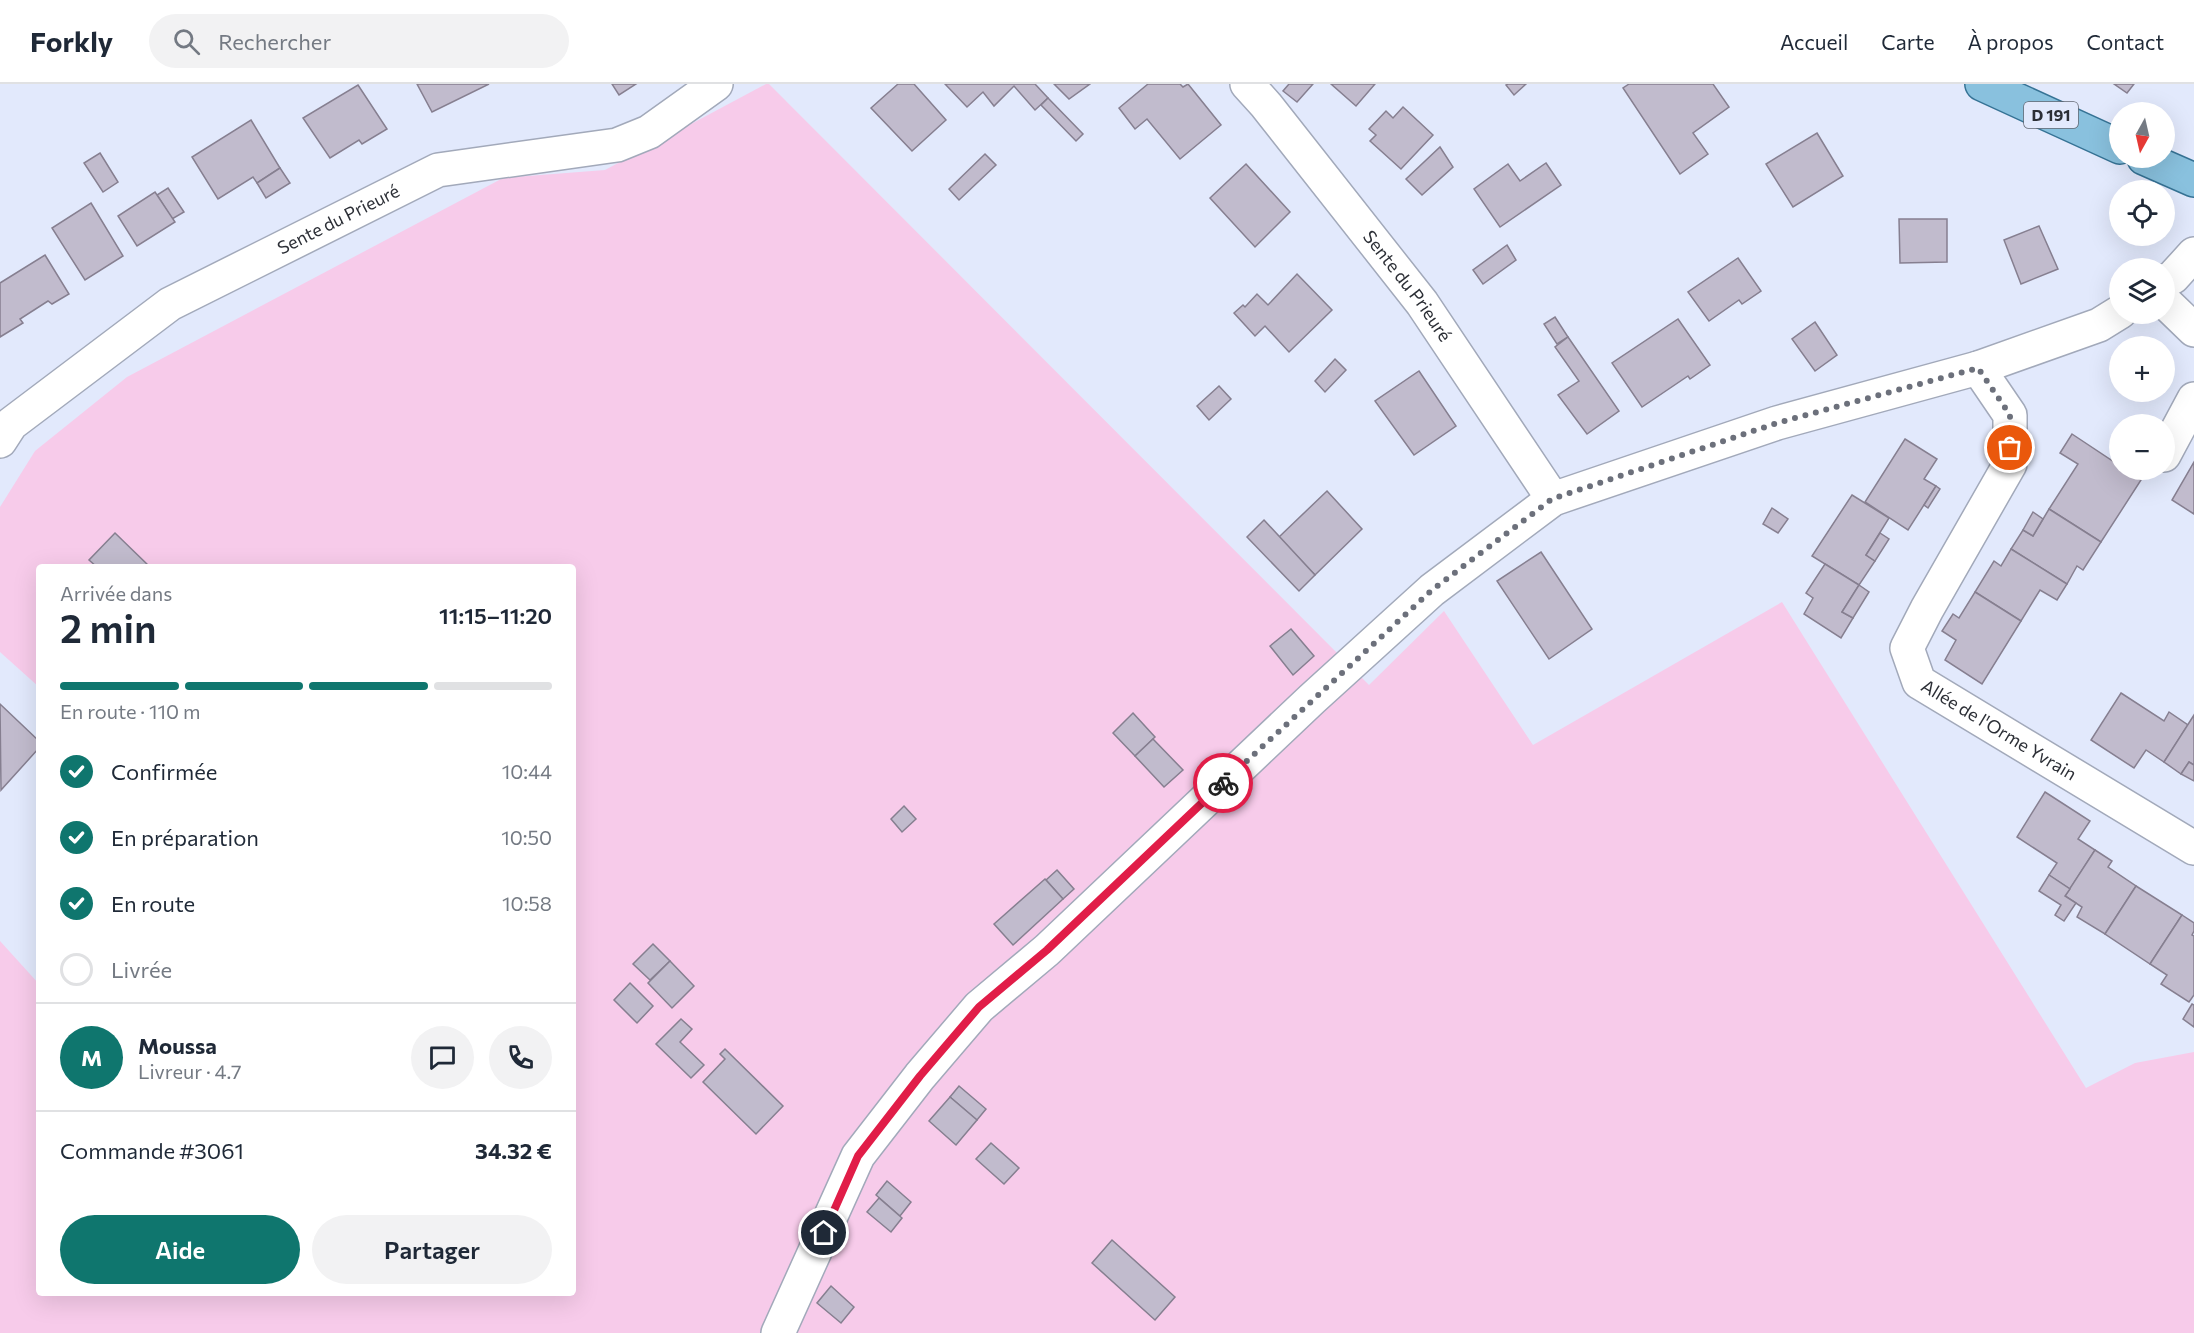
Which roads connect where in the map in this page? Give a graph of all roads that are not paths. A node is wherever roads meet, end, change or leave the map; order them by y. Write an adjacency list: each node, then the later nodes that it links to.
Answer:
1 (716, 84): 15 (street, Sente du Prieuré)
2 (1246, 84): 16 (street, Sente du Prieuré)
3 (1982, 84): 4 (main road, D 191)
4 (2109, 142)
5 (2167, 168): 6 (main road)
6 (2194, 180)
7 (2194, 254): 8 (street)
8 (2175, 275)
9 (2175, 311): 11 (street)
10 (2109, 319): 12 (street)
11 (2194, 330)
12 (1978, 368): 16 (street); 17 (street, Allée de l'Orme Yvrain)
13 (2194, 399): 14 (street)
14 (2175, 434)
15 (0, 441)
16 (1552, 499): 18 (street)
17 (2194, 848)
18 (778, 1333)

